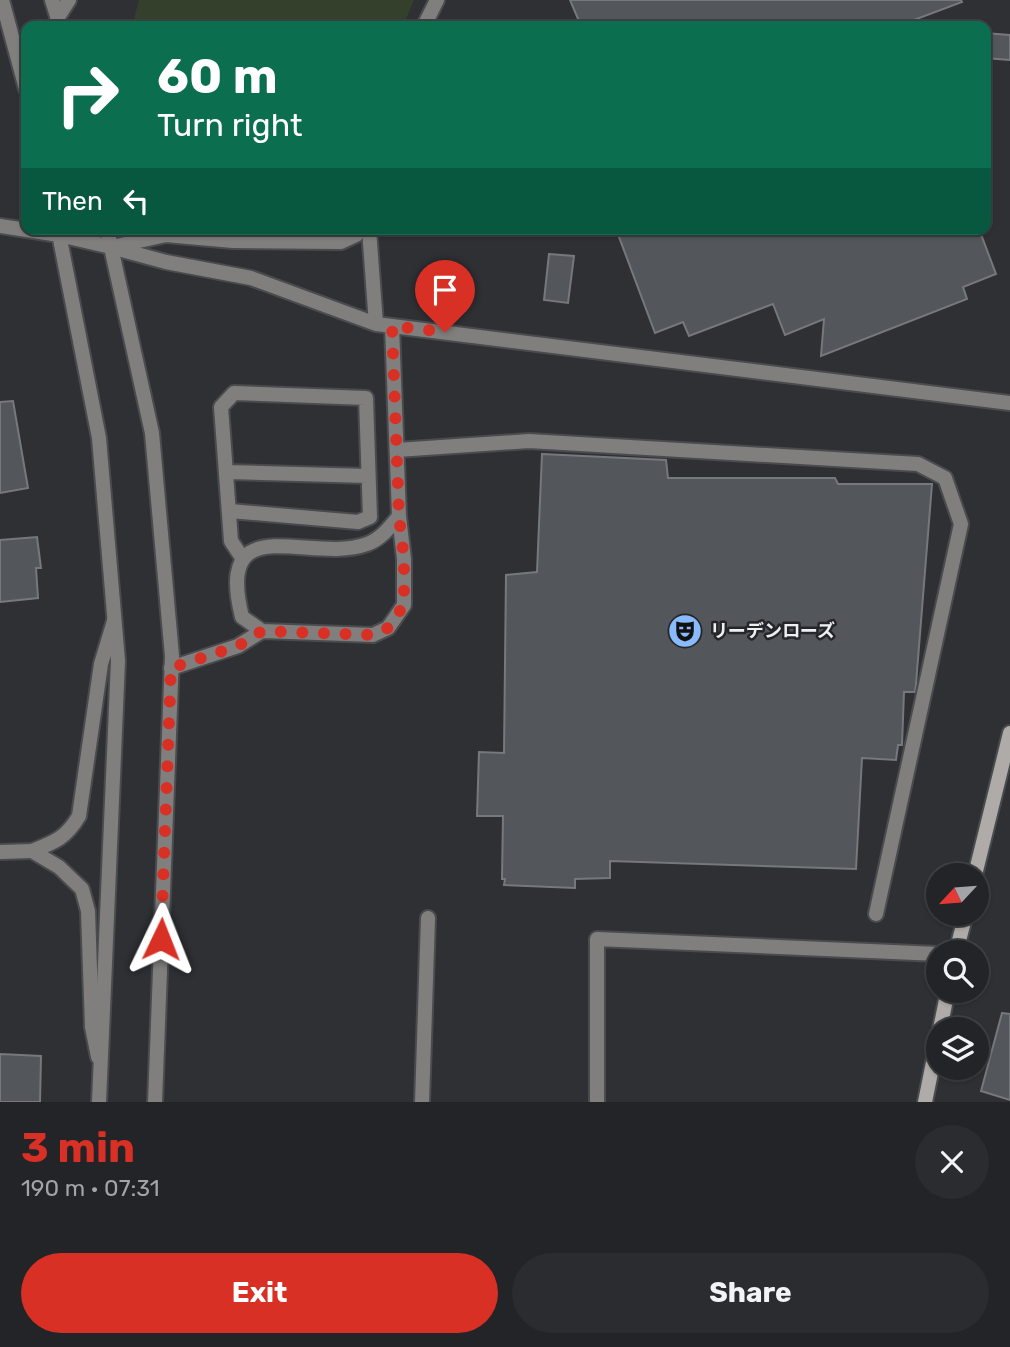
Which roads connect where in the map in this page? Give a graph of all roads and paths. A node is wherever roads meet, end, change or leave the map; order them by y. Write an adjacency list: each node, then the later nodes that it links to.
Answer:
1 (2, 0): 8 (street)
2 (52, 0): 5 (street)
3 (69, 0): 6 (street)
4 (436, 0): 7 (street)
5 (59, 21)
6 (59, 21)
7 (426, 21)
8 (4, 24): 9 (street)
9 (21, 74)
10 (0, 226): 11 (street)
11 (21, 228)
12 (60, 235): 29 (street)
13 (69, 235): 19 (street)
14 (108, 235): 19 (street)
15 (166, 235): 19 (street)
16 (166, 235): 17 (street)
17 (356, 235)
18 (369, 235): 20 (street)
19 (111, 247): 20 (street); 31 (street)
20 (376, 324): 21 (street)
21 (392, 326): 22 (street); 23 (street)
22 (1010, 402)
23 (397, 450): 27 (street); 36 (street)
24 (227, 472): 25 (street); 25 (street); 26 (street)
25 (368, 476): 26 (street)
26 (230, 511): 28 (street)
27 (399, 516): 28 (street); 30 (street)
28 (243, 559): 30 (street)
29 (114, 621): 33 (street); 39 (street)
30 (262, 631): 31 (street)
31 (171, 668): 42 (street)
32 (1010, 733): 35 (main road)
33 (32, 851): 34 (street); 39 (street)
34 (0, 852)
35 (978, 863)
36 (876, 914)
37 (428, 918): 43 (street)
38 (926, 953): 44 (street)
39 (101, 1070): 41 (street)
40 (929, 1080): 45 (main road)
41 (99, 1102)
42 (155, 1102)
43 (422, 1102)
44 (597, 1102)
45 (925, 1102)

